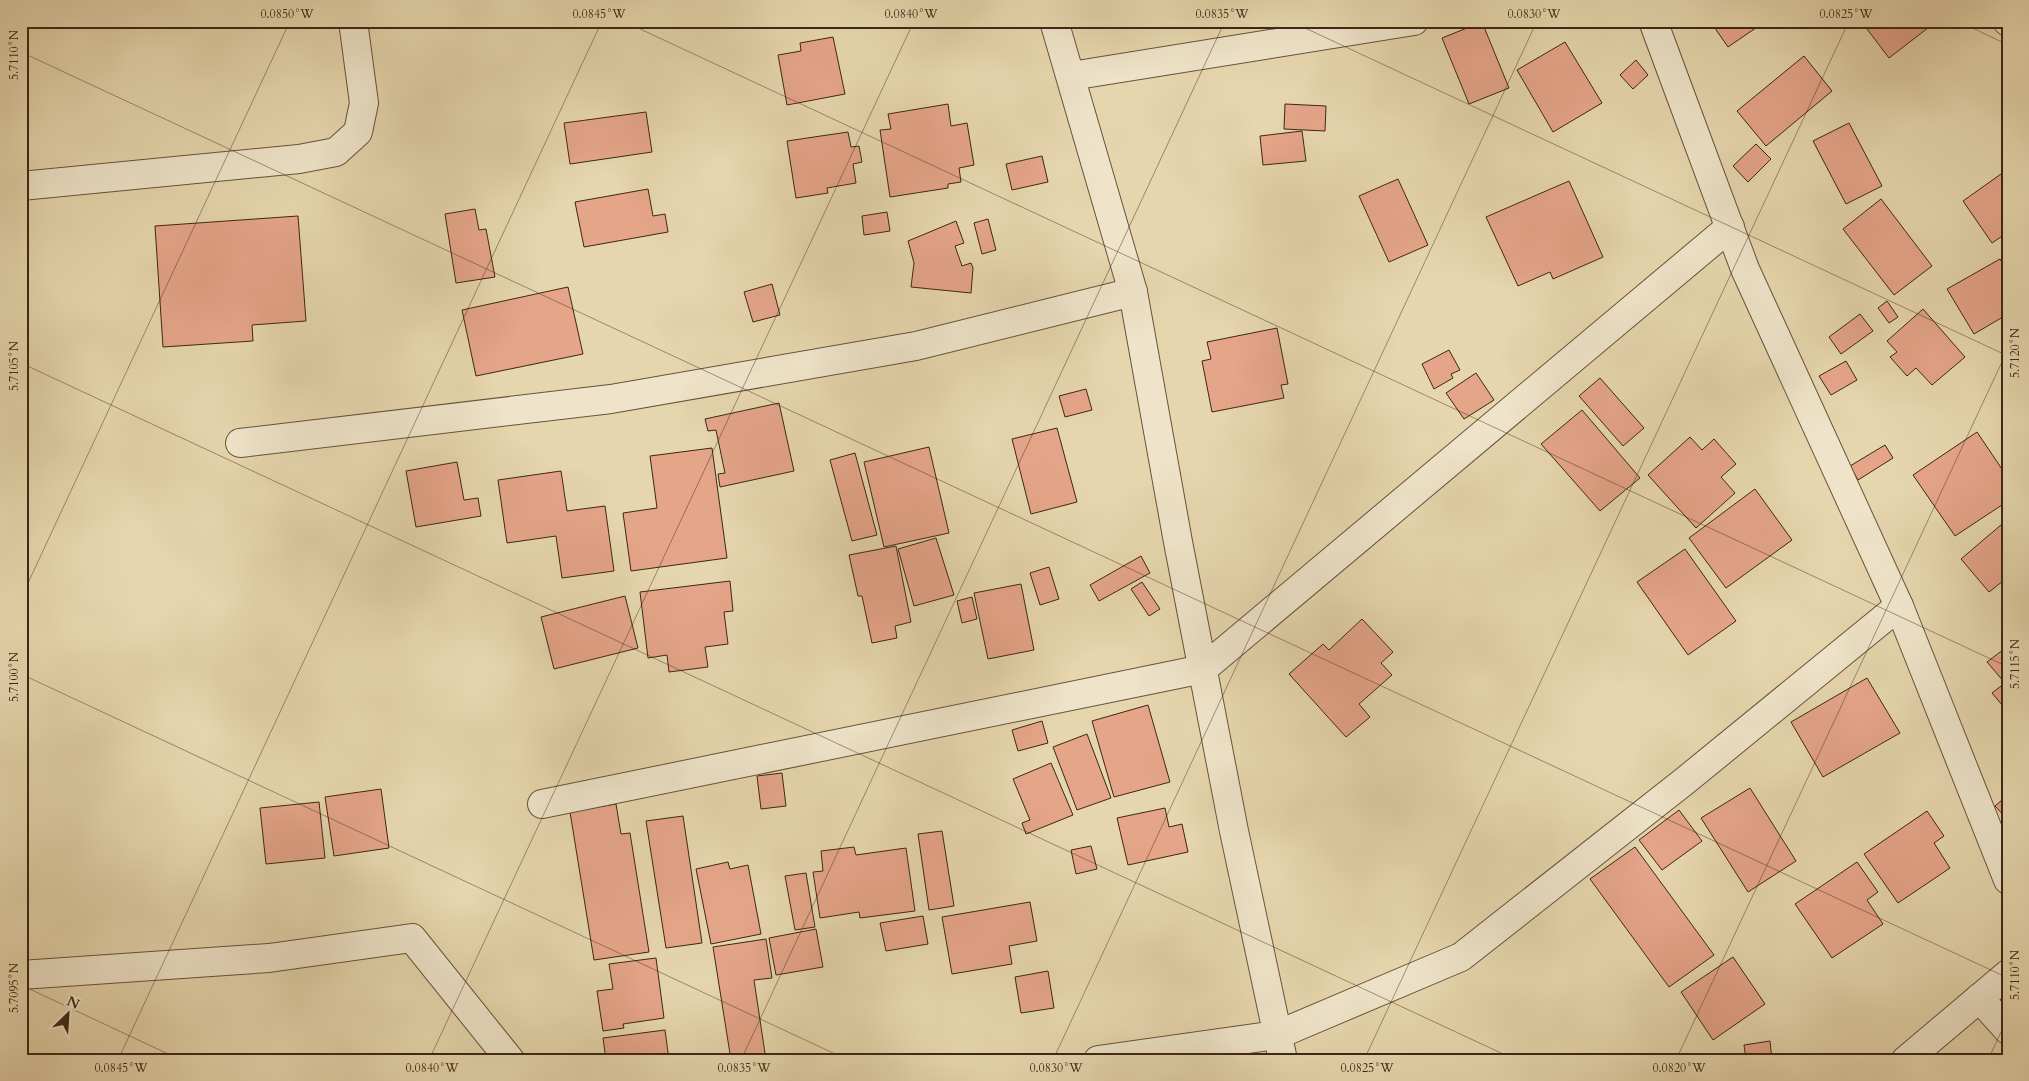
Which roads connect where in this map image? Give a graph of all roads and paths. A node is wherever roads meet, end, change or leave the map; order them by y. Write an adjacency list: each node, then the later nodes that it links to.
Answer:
1 (353, 21): 6 (street)
2 (1054, 21): 5 (street)
3 (1414, 21): 5 (street)
4 (1653, 21): 7 (street)
5 (1071, 76): 8 (street)
6 (21, 186)
7 (1730, 228): 10 (street); 11 (street)
8 (1133, 292): 9 (street); 11 (street)
9 (240, 443)
10 (1899, 606): 13 (street); 18 (street)
11 (1203, 669): 12 (street); 18 (street)
12 (542, 804)
13 (2008, 880)
14 (2008, 974): 16 (street)
15 (21, 975): 19 (street)
16 (1979, 998): 17 (street); 21 (street)
17 (2008, 1030)
18 (1280, 1047): 20 (street)
19 (510, 1060)
20 (1098, 1060)
21 (1906, 1060)

